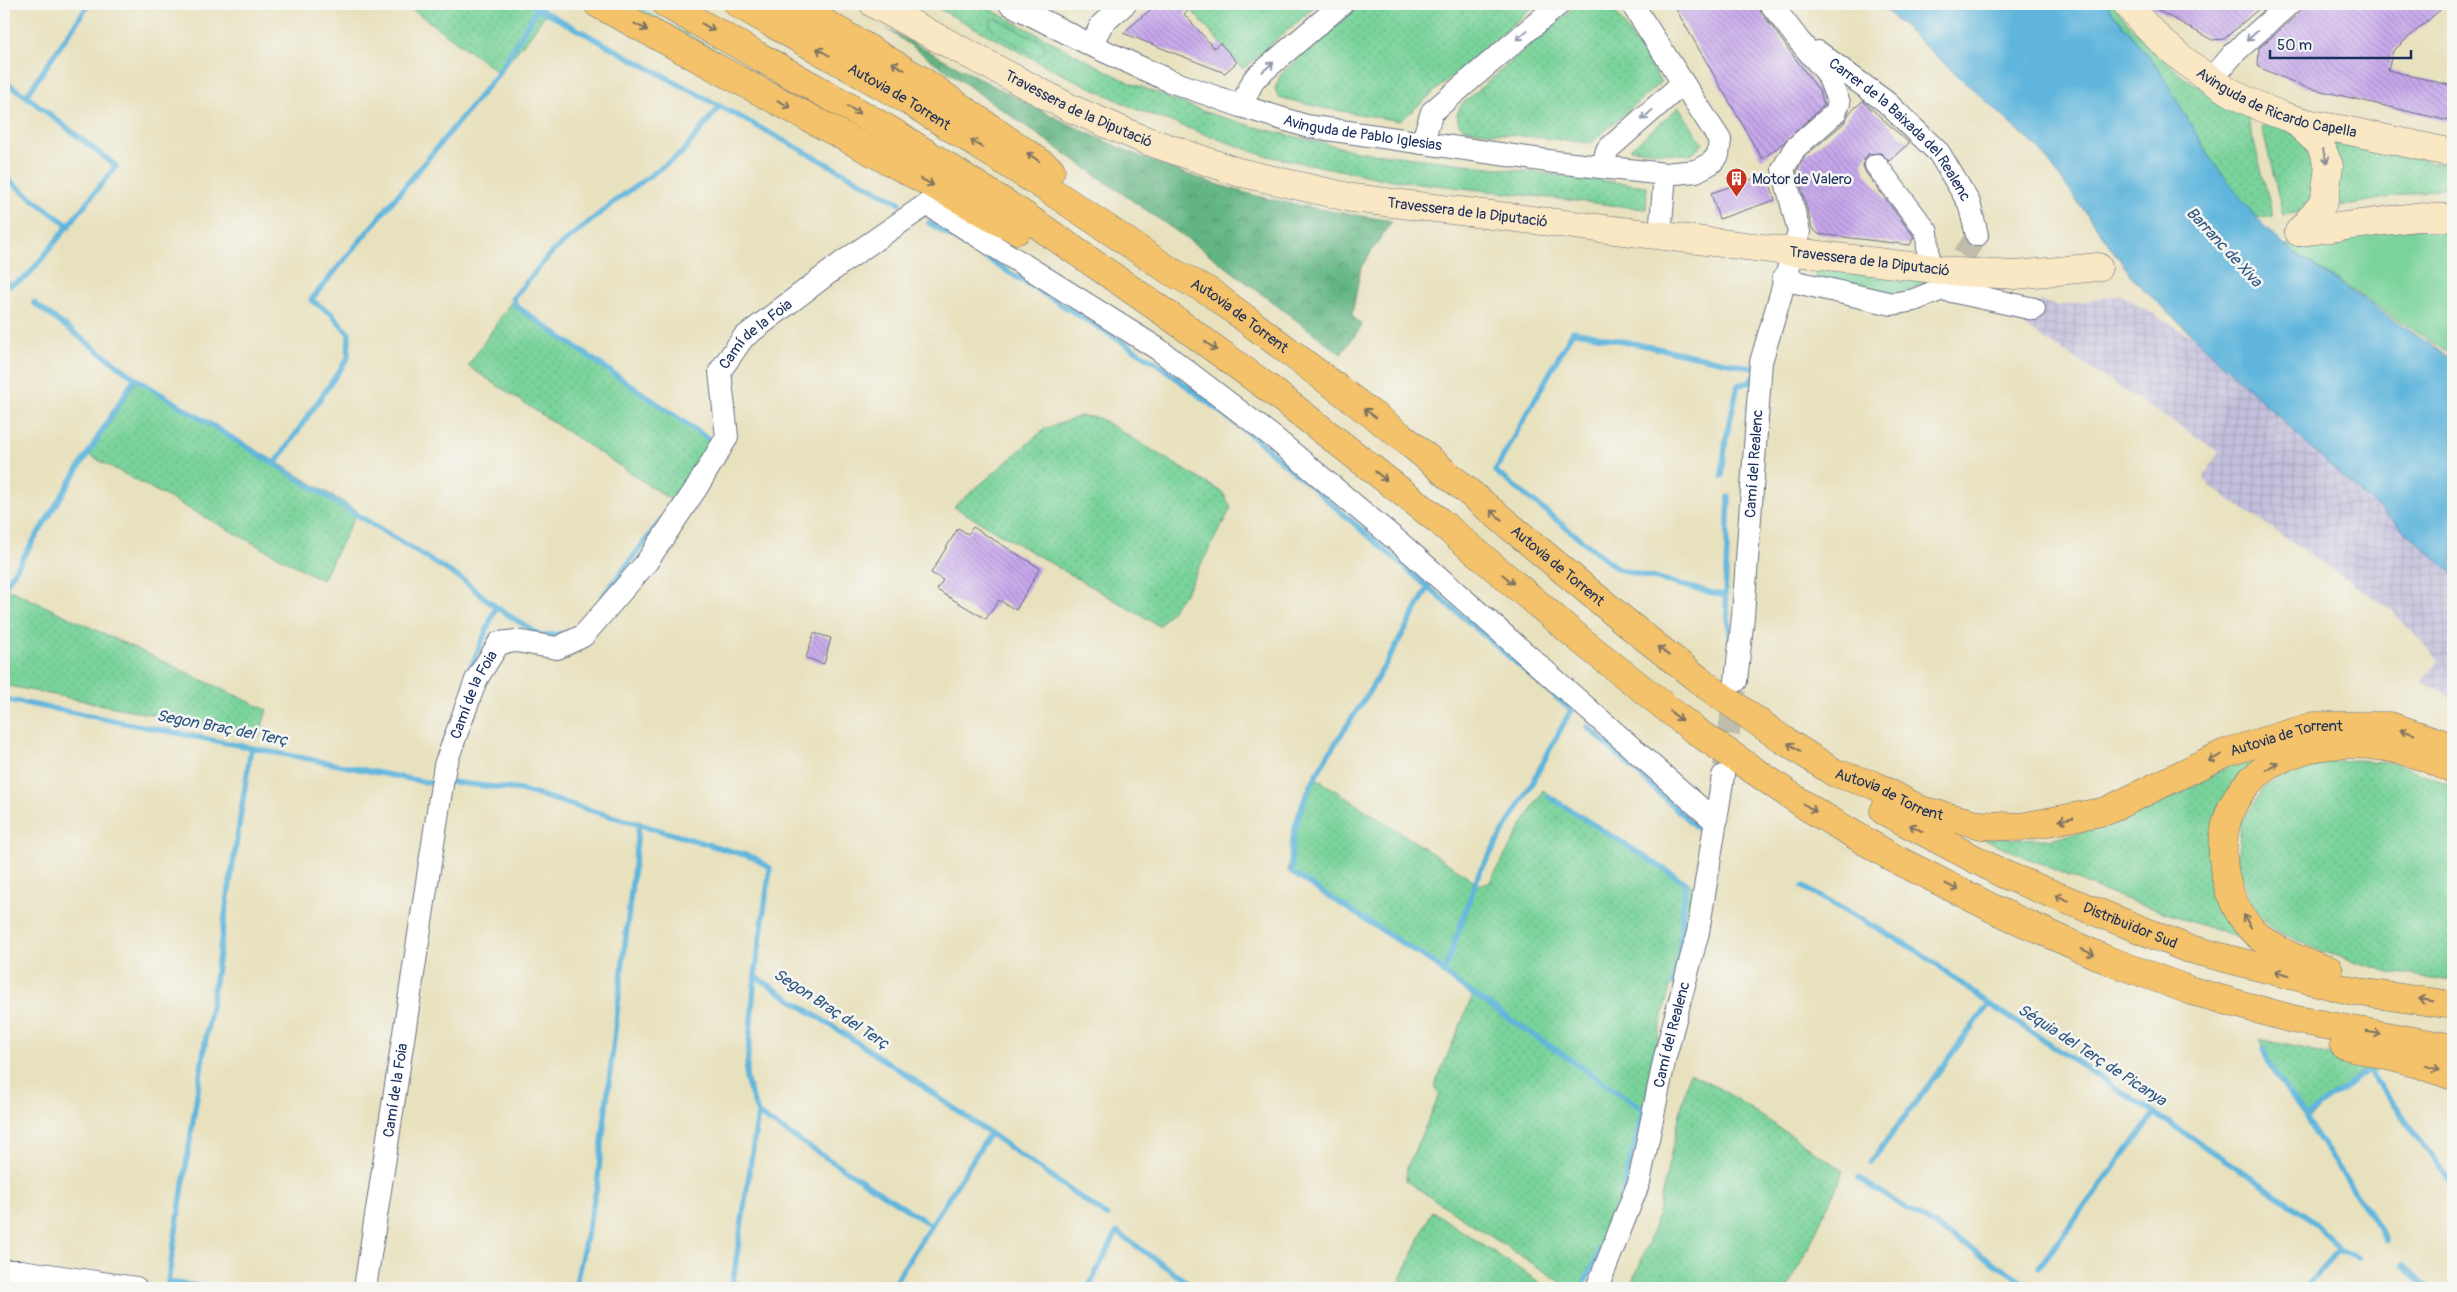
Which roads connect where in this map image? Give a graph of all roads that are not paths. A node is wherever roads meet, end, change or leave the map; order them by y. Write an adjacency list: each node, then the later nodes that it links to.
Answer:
1 (598, 4): 36 (highway, one-way to 36)
2 (666, 4): 36 (highway, one-way to 36)
3 (738, 4): 34 (highway, Autovia de Torrent, one-way to 3)
4 (793, 4): 34 (highway, one-way to 4)
5 (874, 4): 29 (street, Travessera de la Diputació)
6 (1125, 4): 15 (street)
7 (1342, 4): 18 (street, one-way to 7)
8 (1559, 4): 20 (street, one-way to 20)
9 (1632, 4): 17 (street)
10 (1771, 4): 14 (street, Camí del Realenc)
11 (2126, 4): 16 (street, Avinguda de Ricardo Capella)
12 (2289, 4): 16 (street, one-way to 16)
13 (1017, 5): 15 (street, Avinguda de Pablo Iglesias)
14 (1800, 42): 28 (street, Carrer de la Baixada del Realenc); 30 (street, Camí del Realenc)
15 (1091, 45): 18 (street, Avinguda de Pablo Iglesias)
16 (2212, 79): 19 (street, Avinguda de Ricardo Capella)
17 (1683, 83): 23 (street, one-way to 23); 24 (street, Avinguda de Pablo Iglesias)
18 (1241, 106): 20 (street, Avinguda de Pablo Iglesias)
19 (2294, 120): 21 (street, Avinguda de Ricardo Capella); 26 (street, one-way to 26)
20 (1422, 143): 23 (street, Avinguda de Pablo Iglesias)
21 (2453, 153)
22 (1876, 165): 32 (street)
23 (1603, 166): 24 (street, Avinguda de Pablo Iglesias)
24 (1665, 174): 29 (street)
25 (2453, 205): 26 (street)
26 (2416, 217): 27 (street)
27 (2453, 218)
28 (1977, 235)
29 (1660, 236): 30 (street, Travessera de la Diputació)
30 (1792, 251): 32 (street, Travessera de la Diputació); 33 (street, Camí del Realenc)
31 (2098, 267): 32 (street, Travessera de la Diputació)
32 (1929, 268)
33 (1783, 279): 35 (street); 37 (street, Camí del Realenc)
34 (1210, 292): 40 (highway, Autovia de Torrent, one-way to 34)
35 (2034, 309)
36 (1171, 317): 45 (highway, one-way to 45)
37 (1736, 681)
38 (2453, 747): 40 (highway, Autovia de Torrent, one-way to 40)
39 (2453, 770): 43 (highway, one-way to 39)
40 (1835, 773): 43 (highway, Distribuïdor Sud, one-way to 40)
41 (1723, 776): 42 (street, Camí del Realenc)
42 (1716, 822): 50 (street, Camí de la Foia); 51 (street, Camí del Realenc)
43 (2398, 996): 44 (highway, Distribuïdor Sud, one-way to 43)
44 (2453, 1005)
45 (2292, 1019): 46 (highway, one-way to 46); 47 (highway, one-way to 47)
46 (2453, 1048)
47 (2453, 1076)
48 (4, 1271): 49 (street)
49 (136, 1288)
50 (365, 1288)
51 (1597, 1288)

